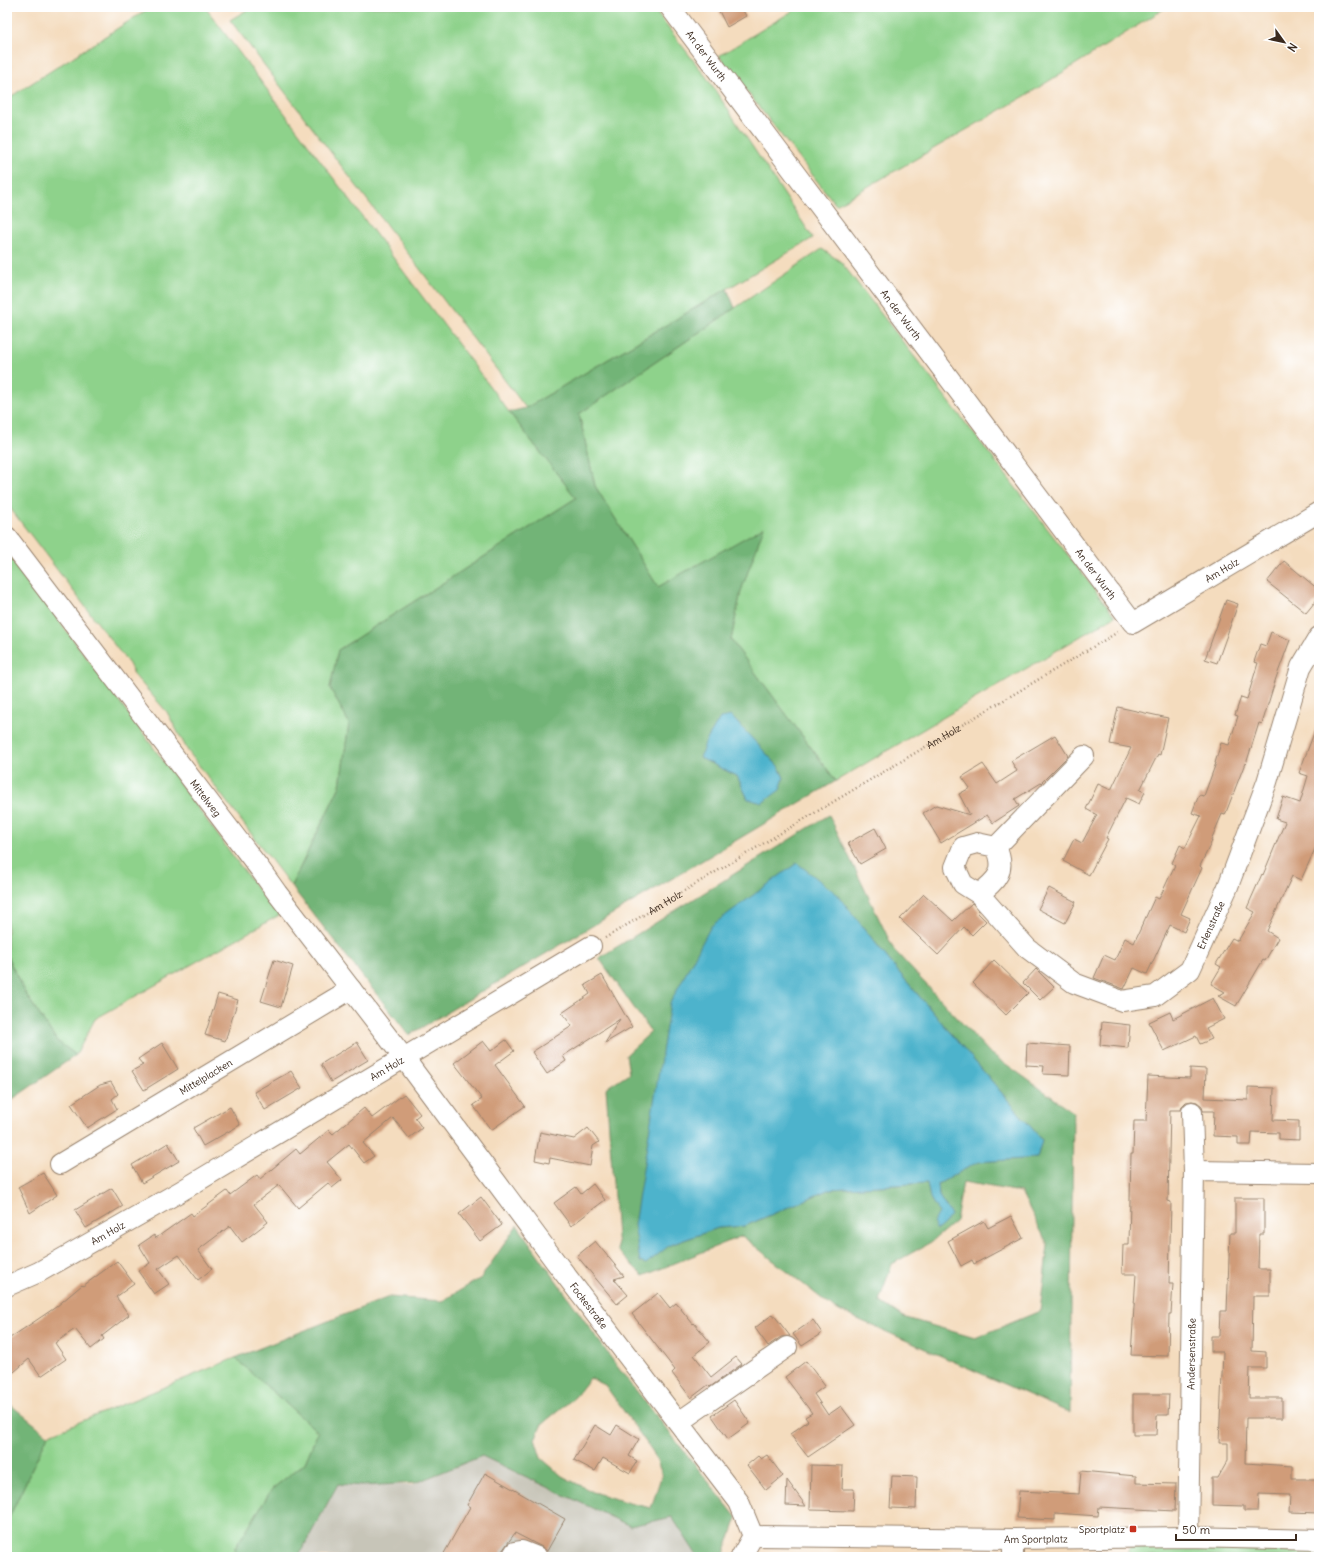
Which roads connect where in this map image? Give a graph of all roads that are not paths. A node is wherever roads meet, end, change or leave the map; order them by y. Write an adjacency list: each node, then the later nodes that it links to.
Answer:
1 (670, 7): 4 (street, An der Wurth)
2 (1319, 512): 4 (street, Am Holz)
3 (7, 537): 10 (street, Mittelweg)
4 (1133, 623)
5 (1319, 637): 8 (street, Erlenstraße)
6 (1084, 756): 7 (street)
7 (996, 847): 8 (street); 8 (street, Erlenstraße)
8 (979, 894)
9 (591, 946): 11 (street, Am Holz)
10 (351, 989): 11 (street, Mittelweg); 13 (street, Mittelplacken)
11 (404, 1058): 16 (street, Am Holz); 18 (street, Fockestraße)
12 (1192, 1112): 14 (street, Andersenstraße)
13 (60, 1164)
14 (1194, 1171): 15 (street); 20 (street, Andersenstraße)
15 (1319, 1172)
16 (7, 1286)
17 (786, 1347): 18 (street)
18 (679, 1422): 19 (street, Fockestraße)
19 (753, 1536): 22 (street, Am Sportplatz); 25 (street)
20 (1188, 1537): 21 (street, Am Sportplatz); 22 (street, Am Sportplatz)
21 (1319, 1540)
22 (1013, 1548)
23 (512, 1557): 24 (street)
24 (537, 1557)
25 (742, 1557)

